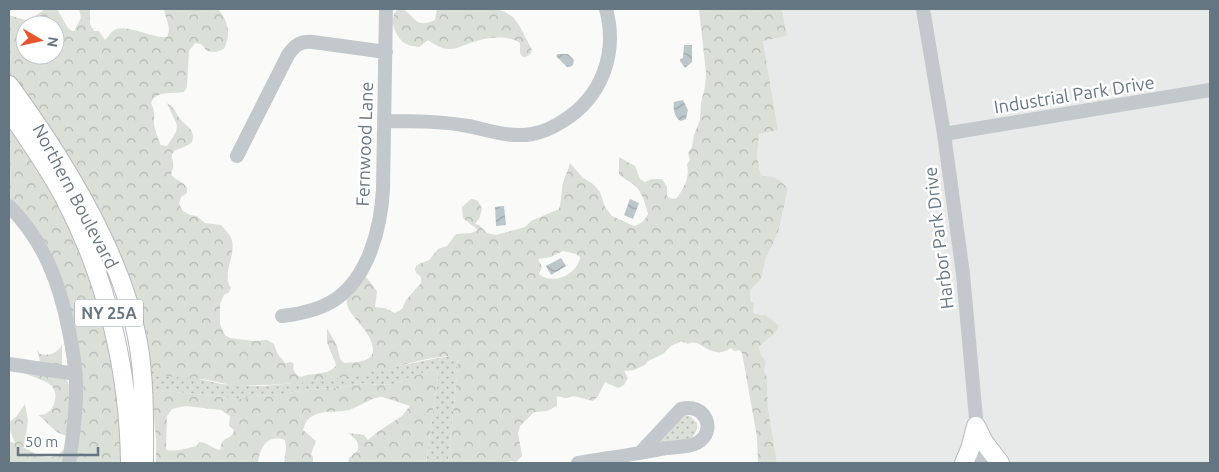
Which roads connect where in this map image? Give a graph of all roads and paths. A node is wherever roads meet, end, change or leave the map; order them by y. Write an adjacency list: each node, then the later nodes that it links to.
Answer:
1 (386, 9): 4 (street, Fernwood Lane)
2 (606, 9): 8 (street)
3 (923, 9): 10 (street, Harbor Park Drive)
4 (386, 52): 8 (street, Fernwood Lane); 11 (street)
5 (9, 84): 21 (main road, Northern Boulevard / NY 25A)
6 (1210, 90): 10 (street, Industrial Park Drive)
7 (9, 111): 12 (main road, Northern Boulevard / NY 25A)
8 (384, 121): 14 (street, Fernwood Lane)
9 (9, 124): 12 (main road)
10 (944, 134): 17 (street, Harbor Park Drive)
11 (237, 156)
12 (50, 173): 20 (main road, Northern Boulevard / NY 25A)
13 (9, 206): 16 (street)
14 (282, 316)
15 (9, 364): 16 (street)
16 (76, 374): 19 (street)
17 (976, 426): 23 (main road); 24 (street, Harbor Park Drive); 25 (main road)
18 (640, 453): 18 (street); 22 (street)
19 (69, 463)
20 (130, 463)
21 (144, 463)
22 (578, 463)
23 (964, 463)
24 (980, 463)
25 (1000, 463)

